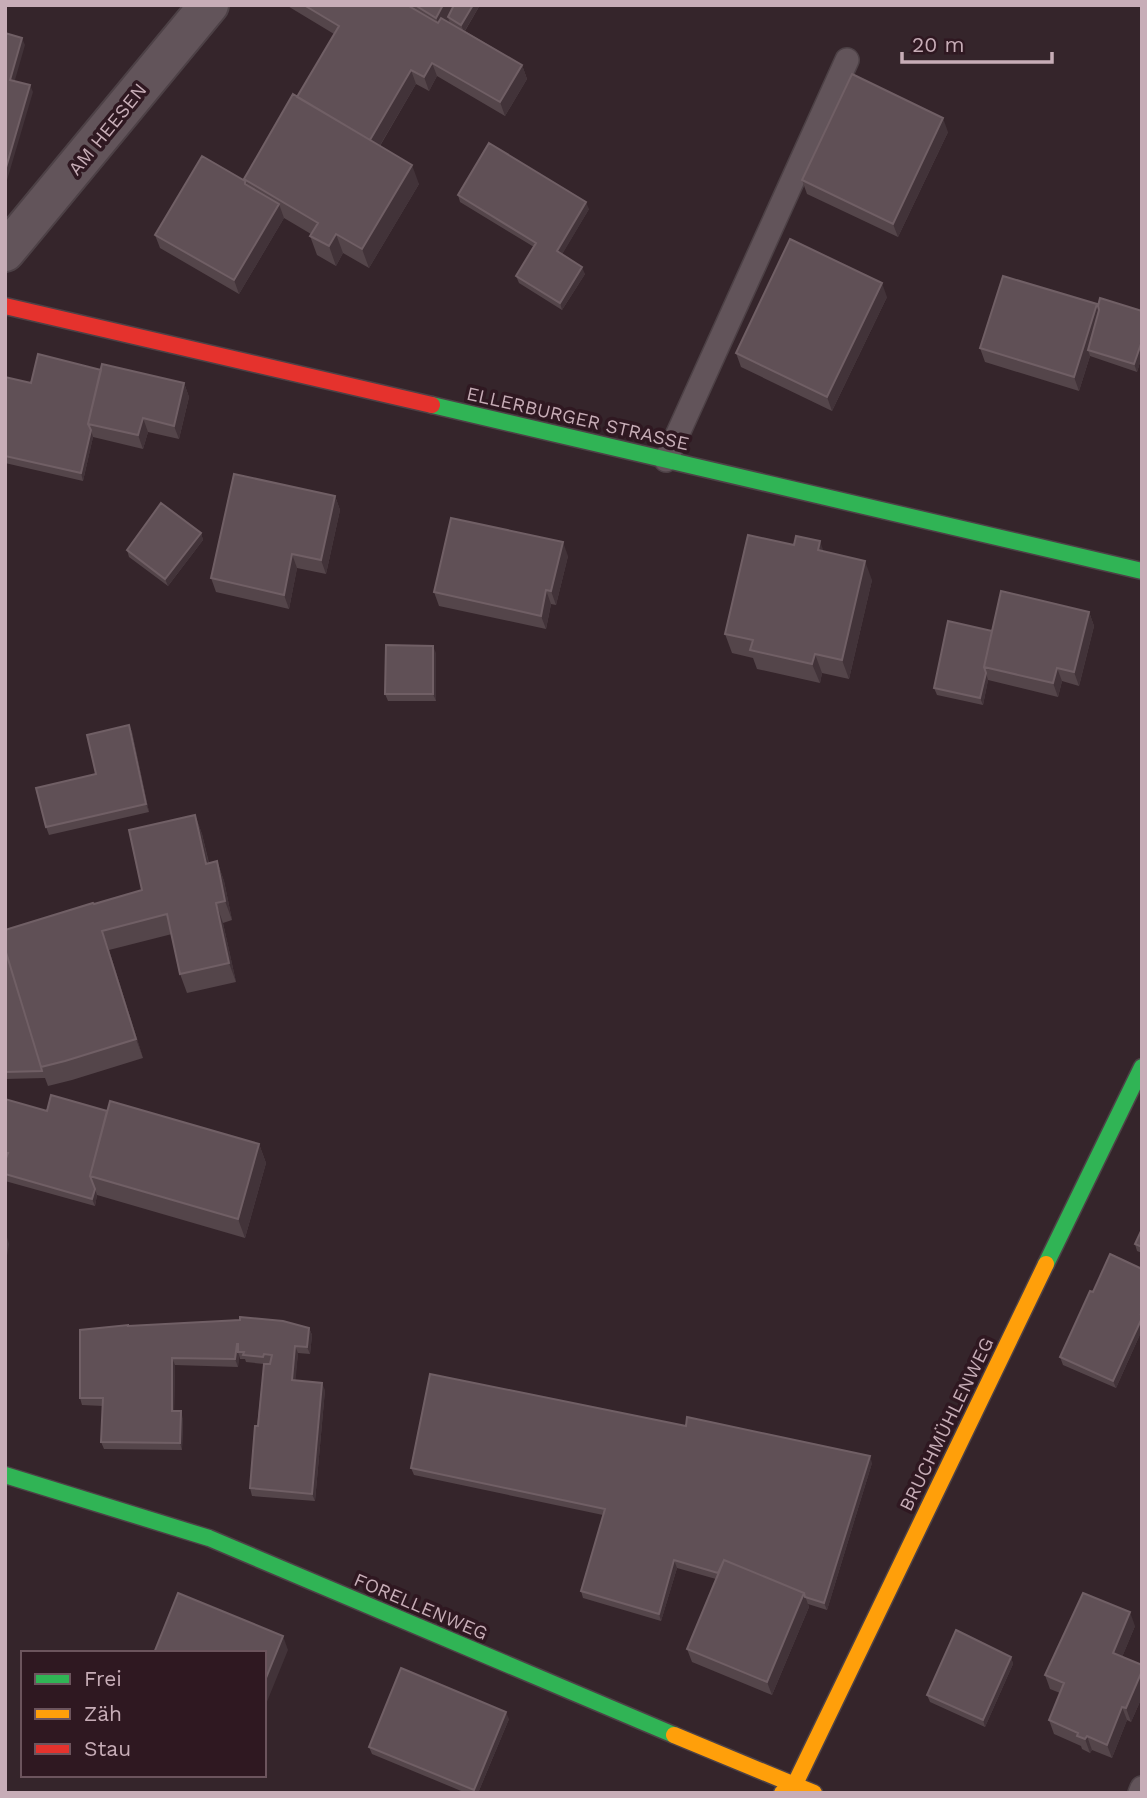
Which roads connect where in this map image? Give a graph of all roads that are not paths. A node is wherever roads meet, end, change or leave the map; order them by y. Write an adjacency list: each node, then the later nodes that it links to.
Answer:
1 (209, 5): 3 (street, AM HEESEN)
2 (847, 60): 5 (lane)
3 (5, 252)
4 (5, 306): 5 (street, ELLERBURGER STRASSE)
5 (666, 460): 6 (street, ELLERBURGER STRASSE)
6 (1142, 571)
7 (1142, 1067): 9 (street, BRUCHMÜHLENWEG)
8 (5, 1475): 9 (street, FORELLENWEG)
9 (788, 1789): 10 (street, FORELLENWEG)
10 (814, 1793)

